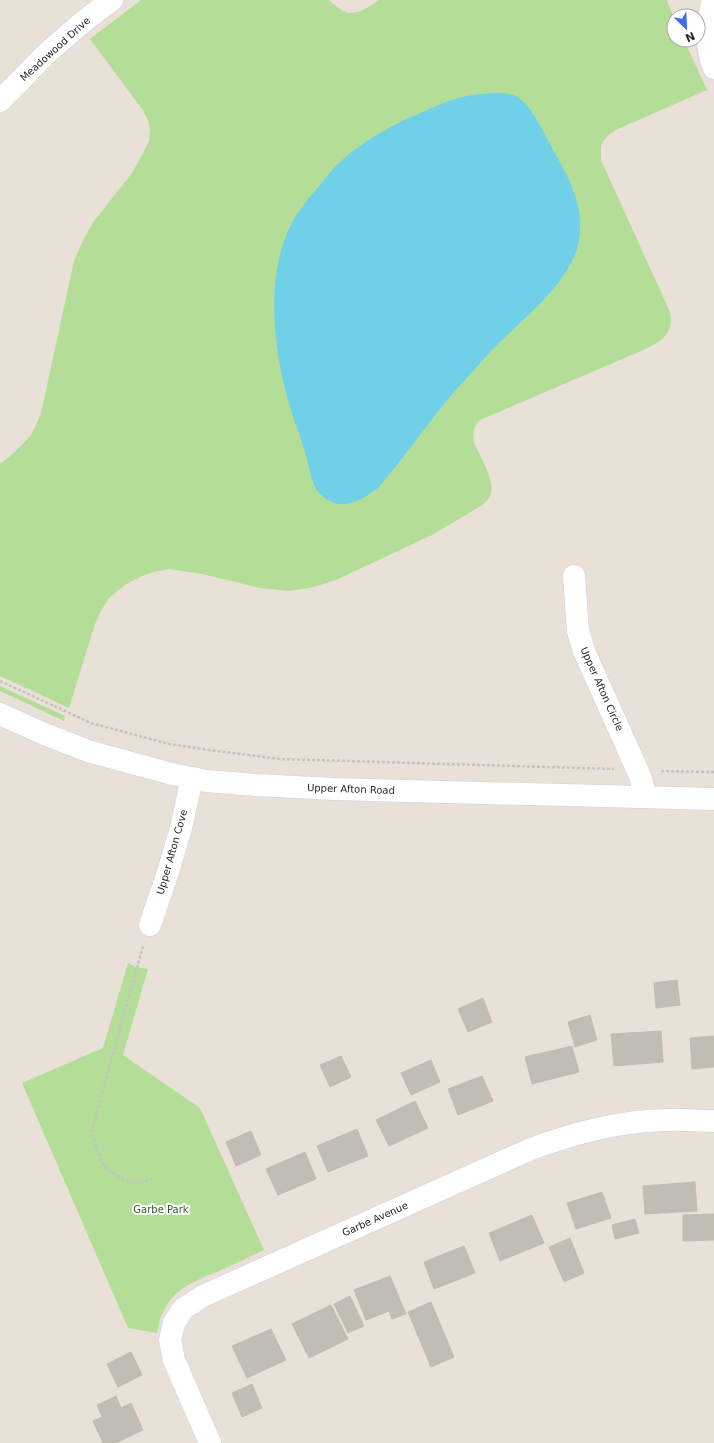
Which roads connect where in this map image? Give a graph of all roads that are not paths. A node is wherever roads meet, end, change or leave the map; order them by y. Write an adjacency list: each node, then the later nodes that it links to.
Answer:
1 (112, 0): 4 (street, Meadowood Drive)
2 (713, 0): 3 (street)
3 (714, 68)
4 (0, 101)
5 (574, 576): 8 (street, Upper Afton Circle)
6 (0, 714): 7 (street, Upper Afton Road)
7 (192, 778): 8 (street, Upper Afton Road); 10 (street, Upper Afton Cove)
8 (646, 798): 9 (street, Upper Afton Road)
9 (714, 799)
10 (150, 925)
11 (714, 1121): 12 (street, Garbe Avenue)
12 (210, 1443)

